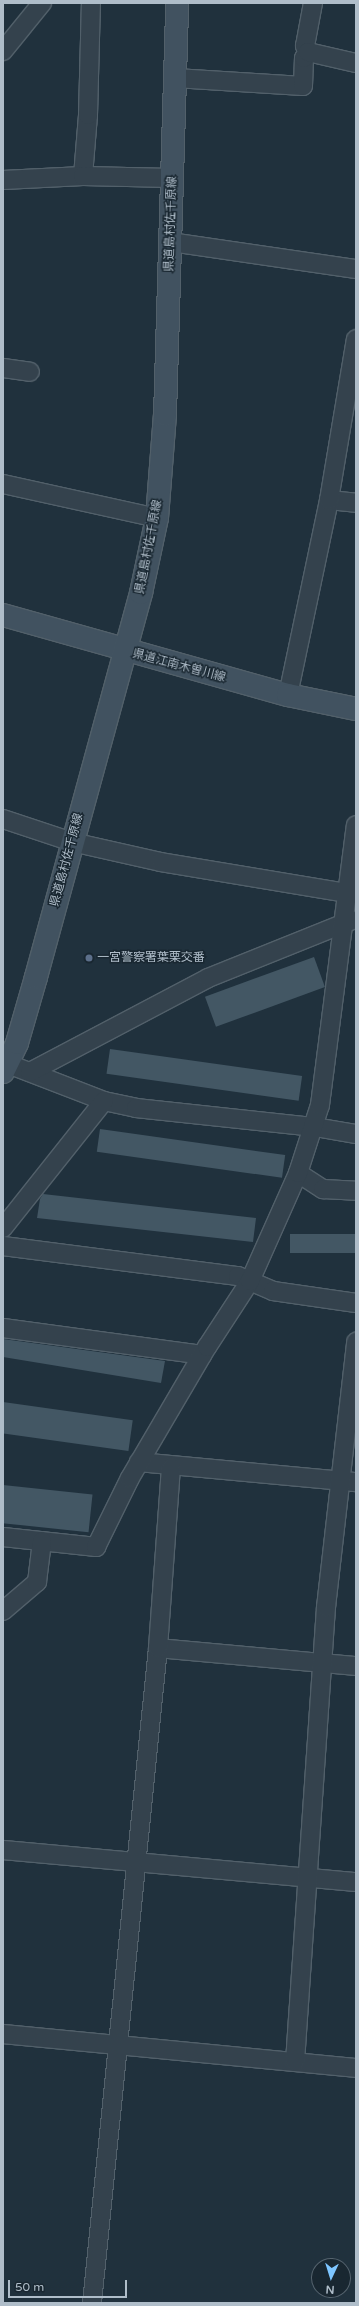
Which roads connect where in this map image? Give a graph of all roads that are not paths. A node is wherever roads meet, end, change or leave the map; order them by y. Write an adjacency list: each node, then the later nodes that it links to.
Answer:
1 (42, 3): 5 (street)
2 (91, 3): 9 (street)
3 (178, 3): 8 (main road, 県道島村佐千原線)
4 (313, 3): 6 (street)
5 (3, 51)
6 (308, 52): 7 (street); 8 (street)
7 (356, 63)
8 (175, 78): 10 (main road, 県道島村佐千原線)
9 (83, 176): 10 (street); 11 (street)
10 (172, 178): 12 (main road, 県道島村佐千原線)
11 (3, 180)
12 (170, 242): 13 (street); 20 (main road, 県道島村佐千原線)
13 (356, 269)
14 (356, 339): 18 (street)
15 (3, 368): 16 (street)
16 (30, 372)
17 (3, 484): 20 (street)
18 (329, 500): 19 (street); 23 (street)
19 (356, 503)
20 (156, 518): 22 (main road, 県道島村佐千原線)
21 (3, 615): 22 (main road, 県道江南木曽川線)
22 (124, 651): 23 (main road, 県道江南木曽川線); 27 (main road, 県道島村佐千原線)
23 (288, 695): 24 (main road, 県道江南木曽川線)
24 (356, 709)
25 (3, 819): 27 (street)
26 (356, 825): 28 (street)
27 (72, 842): 28 (street); 30 (main road, 県道島村佐千原線)
28 (347, 893): 29 (street)
29 (349, 921): 31 (street); 33 (street)
30 (5, 1066): 31 (street)
31 (30, 1072): 32 (street)
32 (104, 1101): 33 (street); 37 (street)
33 (315, 1127): 34 (street); 35 (street)
34 (356, 1134)
35 (298, 1173): 36 (street); 39 (street)
36 (356, 1191)
37 (3, 1228)
38 (3, 1246): 39 (street)
39 (250, 1281): 40 (street); 43 (street)
40 (356, 1303)
41 (3, 1328): 43 (street)
42 (356, 1342): 46 (street)
43 (202, 1355): 44 (street)
44 (139, 1462): 45 (street); 48 (street)
45 (171, 1467): 46 (street); 50 (street)
46 (349, 1481): 51 (street)
47 (3, 1537): 48 (street)
48 (42, 1541): 49 (street)
49 (3, 1611)
50 (158, 1648): 51 (street); 54 (street)
51 (322, 1663): 52 (street); 55 (street)
52 (356, 1666)
53 (3, 1850): 54 (street)
54 (135, 1862): 55 (street); 58 (street)
55 (308, 1877): 56 (street); 59 (street)
56 (356, 1882)
57 (3, 2034): 58 (street)
58 (118, 2044): 59 (street); 61 (street)
59 (295, 2062): 60 (street)
60 (356, 2068)
61 (92, 2303)

